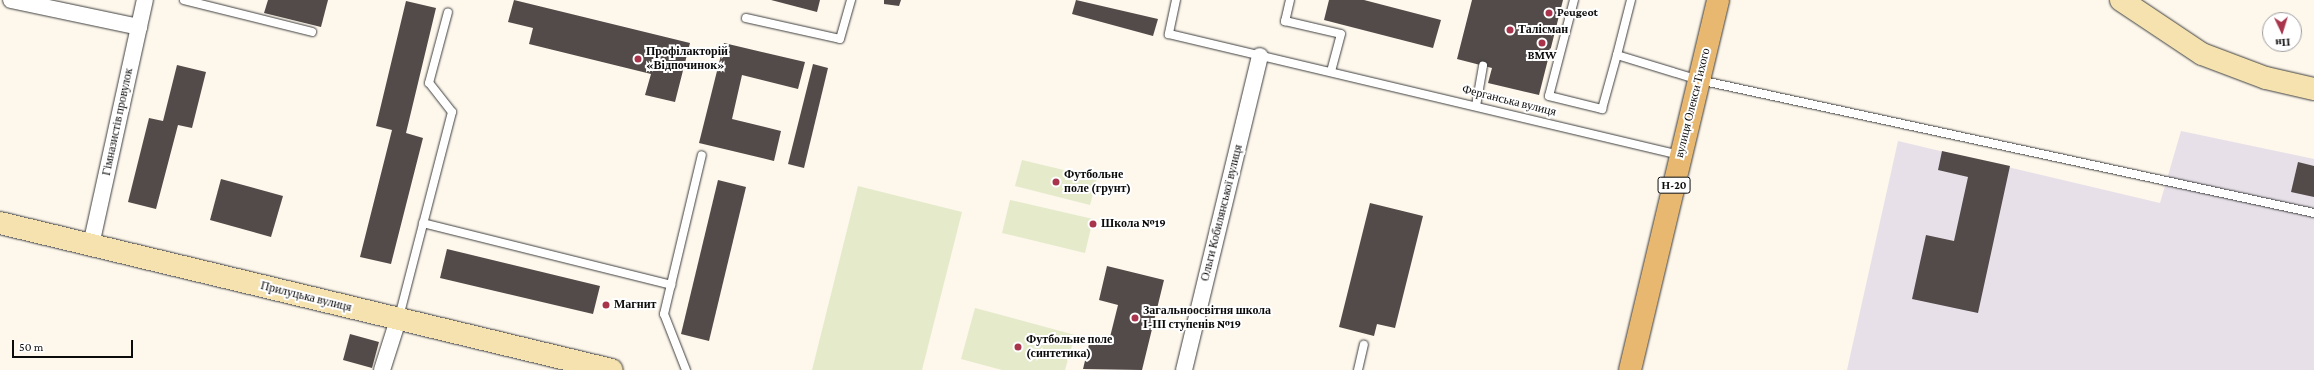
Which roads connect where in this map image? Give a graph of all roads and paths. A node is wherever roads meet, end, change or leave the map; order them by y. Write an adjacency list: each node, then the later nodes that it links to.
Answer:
1 (11, 0): 13 (street)
2 (145, 0): 13 (street, Гімназистів провулок)
3 (184, 0): 14 (lane)
4 (851, 0): 12 (lane)
5 (1176, 0): 16 (lane, Ферганська вулиця)
6 (1290, 0): 18 (lane)
7 (1574, 0): 15 (lane)
8 (1631, 0): 15 (lane)
9 (1718, 0): 19 (main road, вулиця Олекси Тихого / Н-20)
10 (2121, 0): 20 (street)
11 (448, 12): 26 (lane)
12 (746, 18)
13 (139, 27): 27 (street, Гімназистів провулок)
14 (312, 32)
15 (1617, 55): 19 (lane)
16 (1260, 56): 18 (lane, Ферганська вулиця); 34 (street, Ольги Кобилянської вулиця)
17 (1483, 66): 21 (lane)
18 (1331, 71): 21 (lane, Ферганська вулиця)
19 (1699, 80): 22 (main road, вулиця Олекси Тихого / Н-20); 24 (lane)
20 (2314, 89)
21 (1476, 106): 22 (lane, Ферганська вулиця)
22 (1681, 155): 36 (main road, вулиця Олекси Тихого / Н-20)
23 (702, 156): 28 (lane)
24 (2314, 213)
25 (0, 223): 27 (street, Прилуцька вулиця)
26 (423, 223): 28 (lane); 29 (lane)
27 (91, 245): 29 (street, Прилуцька вулиця)
28 (671, 285): 33 (lane)
29 (398, 320): 31 (street); 32 (street, Прилуцька вулиця)
30 (1364, 345): 35 (lane)
31 (382, 370)
32 (612, 370)
33 (686, 370)
34 (1184, 370)
35 (1358, 370)
36 (1630, 370)

